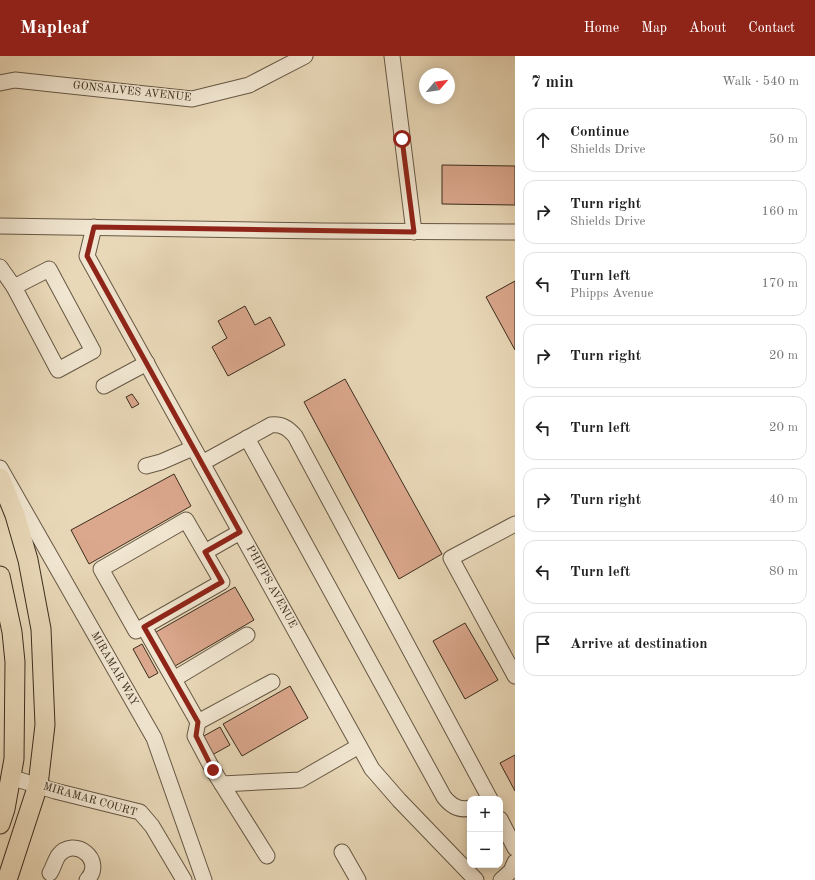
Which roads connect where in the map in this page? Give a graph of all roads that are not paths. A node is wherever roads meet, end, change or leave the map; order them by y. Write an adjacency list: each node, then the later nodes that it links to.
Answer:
1 (392, 56): 6 (street)
2 (297, 58): 3 (street, GONSALVES AVENUE)
3 (0, 84)
4 (0, 226): 5 (street)
5 (94, 227): 6 (street); 10 (street, PHIPPS AVENUE)
6 (414, 232): 7 (street)
7 (515, 232)
8 (0, 267): 9 (street)
9 (14, 287): 9 (street)
10 (147, 363): 11 (street); 13 (street, PHIPPS AVENUE)
11 (104, 386)
12 (247, 438): 14 (street); 32 (street); 33 (street)
13 (193, 448): 14 (street, PHIPPS AVENUE); 15 (street)
14 (202, 463): 19 (street, PHIPPS AVENUE)
15 (146, 466)
16 (0, 468): 44 (street, MIRAMAR WAY)
17 (0, 478): 31 (main road)
18 (515, 524): 24 (street)
19 (240, 532): 20 (street); 28 (street, PHIPPS AVENUE)
20 (205, 552): 22 (street); 22 (street)
21 (0, 576): 29 (main road)
22 (144, 627): 25 (street)
23 (247, 635): 25 (street)
24 (515, 676)
25 (174, 679): 27 (street)
26 (272, 682): 27 (street)
27 (198, 722): 30 (street)
28 (359, 746): 30 (street); 46 (street, PHIPPS AVENUE)
29 (10, 777): 31 (street, MIRAMAR COURT); 34 (main road)
30 (222, 784): 38 (street)
31 (38, 785): 41 (main road); 43 (street, MIRAMAR COURT)
32 (487, 796)
33 (467, 808)
34 (0, 824)
35 (503, 825): 36 (street)
36 (515, 848)
37 (342, 852): 45 (street)
38 (267, 856)
39 (515, 862): 47 (street)
40 (50, 873): 42 (street)
41 (7, 880)
42 (87, 880)
43 (184, 880)
44 (204, 880)
45 (358, 880)
46 (476, 880)
47 (501, 880)

